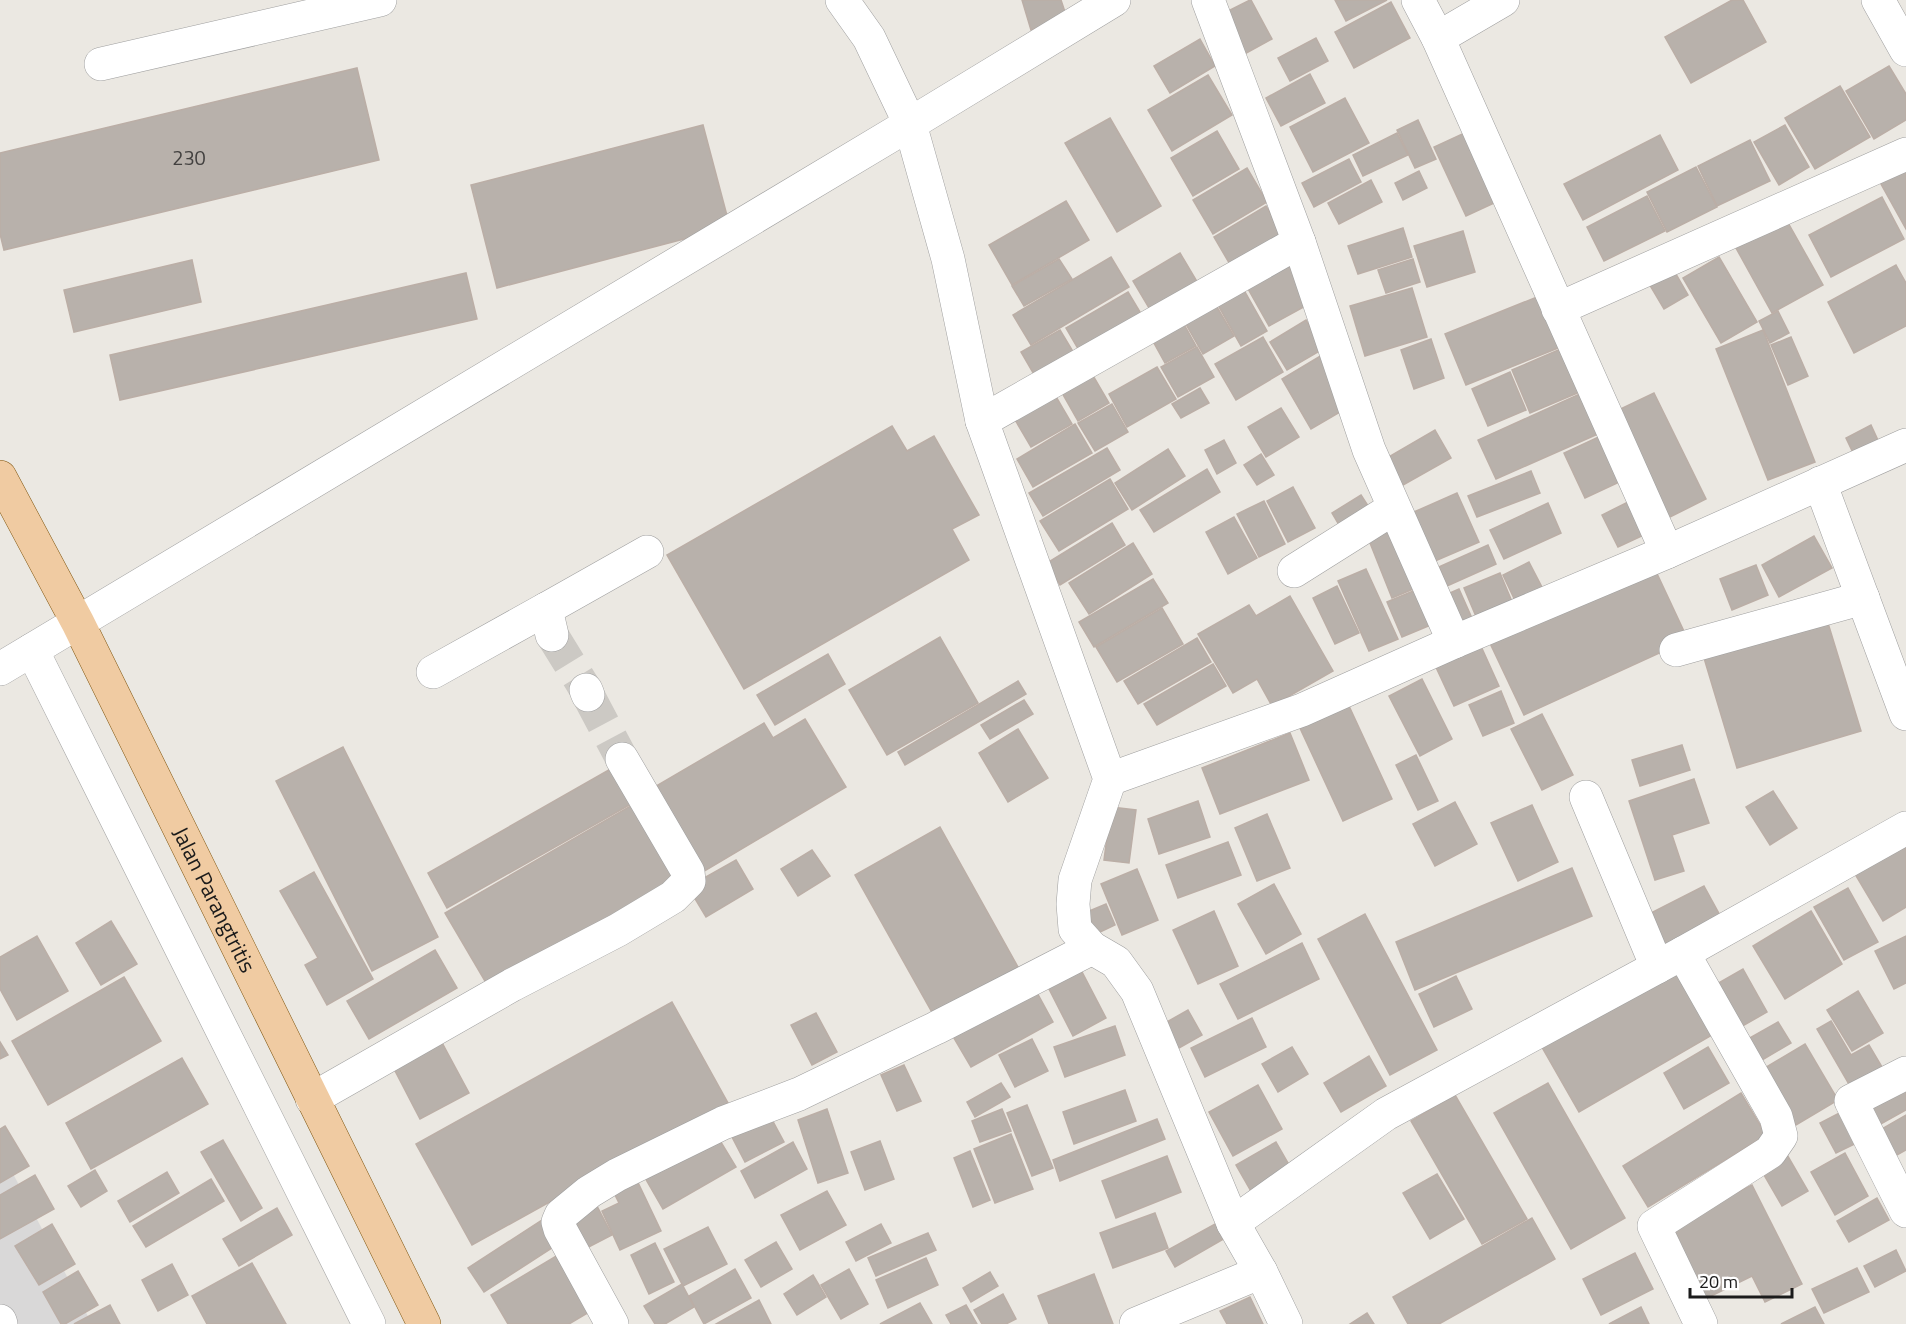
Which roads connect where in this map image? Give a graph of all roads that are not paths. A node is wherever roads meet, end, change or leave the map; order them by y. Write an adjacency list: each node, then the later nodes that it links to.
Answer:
1 (380, 0): 10 (street)
2 (842, 0): 11 (street)
3 (1114, 0): 11 (street)
4 (1208, 0): 13 (street)
5 (1418, 0): 8 (street)
6 (1503, 0): 8 (street)
7 (1878, 0): 9 (street)
8 (1438, 38): 14 (street)
9 (1906, 50)
10 (101, 64)
11 (910, 124): 15 (street); 24 (street)
12 (1906, 154): 14 (street)
13 (1299, 242): 15 (street); 19 (street)
14 (1558, 309): 21 (street)
15 (982, 421): 32 (street)
16 (1906, 446): 18 (street)
17 (0, 477): 24 (main road, Jalan Parangtritis)
18 (1821, 483): 21 (street); 23 (street)
19 (1394, 507): 22 (street); 25 (street)
20 (648, 552): 29 (street)
21 (1667, 552): 25 (street)
22 (1294, 571)
23 (1863, 598): 27 (street); 30 (street)
24 (78, 623): 26 (street); 38 (main road, Jalan Parangtritis)
25 (1454, 642): 32 (street)
26 (32, 650): 28 (street); 42 (street)
27 (1676, 650)
28 (0, 669)
29 (433, 672)
30 (1906, 714)
31 (622, 759): 38 (street)
32 (1110, 779): 35 (street)
33 (1586, 796): 36 (street)
34 (1906, 828): 36 (street)
35 (1092, 948): 40 (street); 44 (street)
36 (1670, 960): 40 (street); 47 (street)
37 (1906, 1073): 39 (street)
38 (312, 1099): 43 (main road, Jalan Parangtritis)
39 (1906, 1211)
40 (1233, 1222): 41 (street)
41 (1261, 1272): 45 (street); 46 (street)
42 (369, 1324)
43 (424, 1324)
44 (612, 1324)
45 (1136, 1324)
46 (1286, 1324)
47 (1701, 1324)

